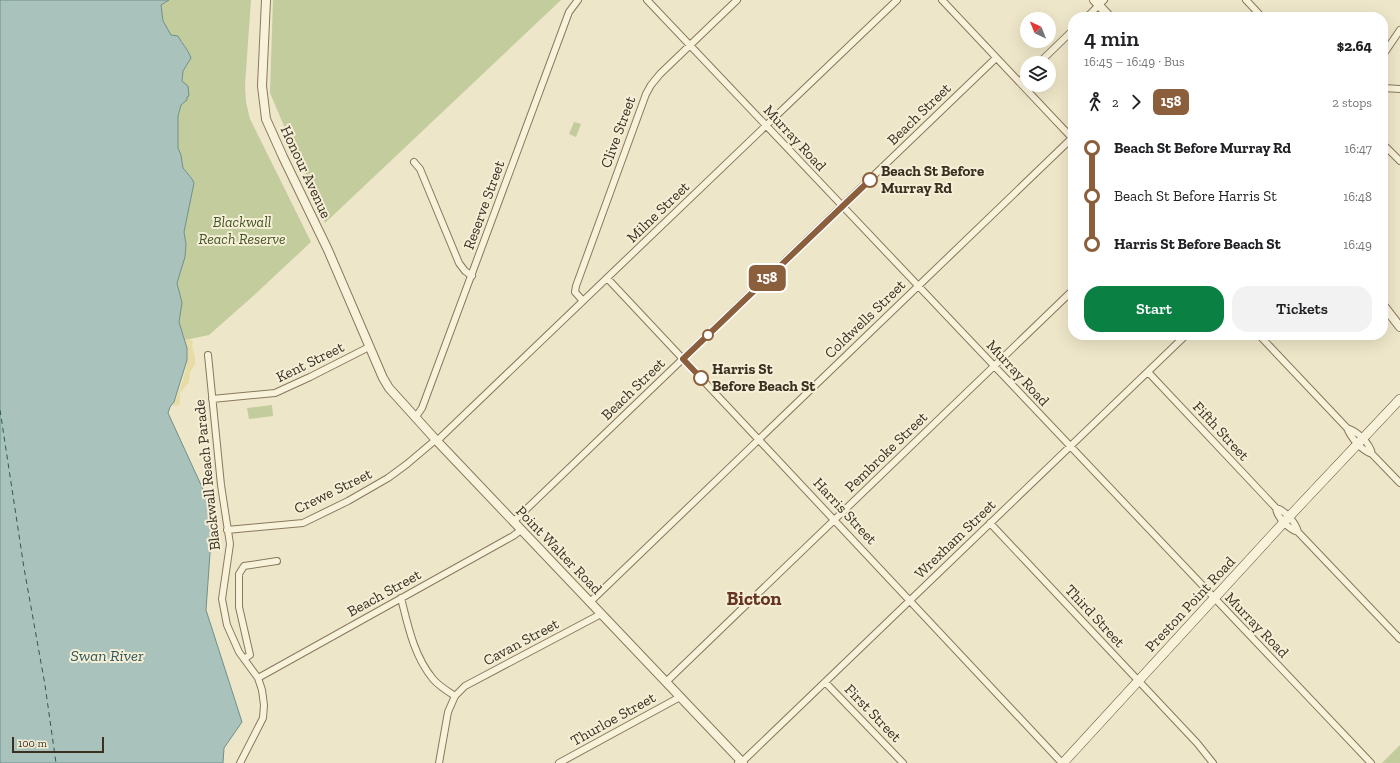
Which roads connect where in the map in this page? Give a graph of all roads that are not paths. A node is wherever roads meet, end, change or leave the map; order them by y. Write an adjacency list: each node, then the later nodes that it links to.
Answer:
1 (266, 0): 39 (street, Honour Avenue)
2 (578, 0): 28 (street, Reserve Street)
3 (647, 0): 14 (street, Murray Road)
4 (737, 0): 14 (street, Clive Street)
5 (897, 0): 21 (street, Milne Street)
6 (942, 0): 17 (street)
7 (1246, 0): 11 (street)
8 (1099, 2): 9 (street); 10 (street)
9 (1091, 12)
10 (1106, 12)
11 (1257, 12)
12 (1400, 30): 15 (street)
13 (1068, 35): 16 (street)
14 (690, 45): 21 (street, Murray Road); 32 (street, Clive Street)
15 (1388, 48)
16 (1046, 56)
17 (996, 58): 18 (street); 27 (street, Beach Street)
18 (1019, 82): 22 (street)
19 (1388, 88): 20 (street)
20 (1400, 89)
21 (766, 126): 27 (street, Murray Road); 29 (street, Milne Street)
22 (1068, 134)
23 (1068, 144): 30 (street, Coldwells Street)
24 (1388, 149): 25 (street)
25 (1400, 161)
26 (414, 162): 28 (street)
27 (842, 206): 30 (street, Murray Road); 41 (street, Beach Street)
28 (472, 276): 47 (street, Reserve Street)
29 (607, 278): 32 (street, Milne Street); 41 (street, Harris Street)
30 (918, 286): 42 (street, Murray Road); 48 (street, Coldwells Street)
31 (1068, 295): 42 (street, Pembroke Street)
32 (583, 301): 49 (street, Milne Street)
33 (1388, 309): 35 (street)
34 (1388, 311): 36 (street)
35 (1400, 319)
36 (1400, 327)
37 (1181, 340): 43 (street, Wrexham Street)
38 (1264, 340): 50 (street)
39 (369, 347): 45 (street, Kent Street); 47 (street, Point Walter Road)
40 (208, 355): 45 (street, Blackwall Reach Parade)
41 (683, 359): 48 (street, Harris Street); 55 (street, Beach Street)
42 (994, 366): 51 (street, Murray Road); 53 (street, Pembroke Street)
43 (1148, 372): 51 (street, Wrexham Street); 54 (street, Fifth Street)
44 (1400, 393): 50 (main road, Preston Point Road)
45 (212, 399): 57 (street, Blackwall Reach Parade)
46 (1400, 399): 50 (main road, Preston Point Road)
47 (415, 418): 49 (street, Point Walter Road)
48 (759, 439): 53 (street, Harris Street); 63 (street, Coldwells Street)
49 (436, 440): 55 (street, Point Walter Road); 57 (street, Crewe Street)
50 (1359, 440): 52 (street); 54 (main road, Preston Point Road)
51 (1070, 447): 56 (street, Wrexham Street); 61 (street, Murray Road)
52 (1400, 483)
53 (835, 519): 62 (street, Harris Street); 69 (street, Pembroke Street)
54 (1286, 520): 61 (main road, Preston Point Road); 65 (street, Fifth Street)
55 (513, 522): 58 (street, Point Walter Road)
56 (990, 524): 62 (street, Wrexham Street); 68 (street, Third Street)
57 (227, 530): 66 (street, Blackwall Reach Parade)
58 (522, 530): 60 (street, Beach Street); 63 (street, Point Walter Road)
59 (277, 561): 66 (street)
60 (401, 598): 67 (street, Beach Street); 71 (street)
61 (1214, 599): 68 (main road, Preston Point Road); 80 (street, Murray Road)
62 (910, 600): 70 (street, Wrexham Street); 78 (street, Harris Street)
63 (590, 602): 64 (street, Point Walter Road)
64 (601, 614): 69 (street, Point Walter Road); 71 (street, Cavan Street)
65 (1400, 639)
66 (244, 659): 67 (street, Blackwall Reach Parade)
67 (258, 678): 74 (street, Blackwall Reach Parade)
68 (1139, 681): 78 (main road, Preston Point Road); 79 (street, Third Street)
69 (666, 682): 72 (street, Point Walter Road)
70 (825, 682): 73 (street, Wrexham Street); 77 (street, First Street)
71 (454, 696): 75 (street)
72 (680, 697): 73 (street, Point Walter Road); 76 (street, Thurloe Street)
73 (741, 762)
74 (240, 763)
75 (439, 763)
76 (559, 763)
77 (903, 763)
78 (1063, 763)
79 (1213, 763)
80 (1371, 763)

